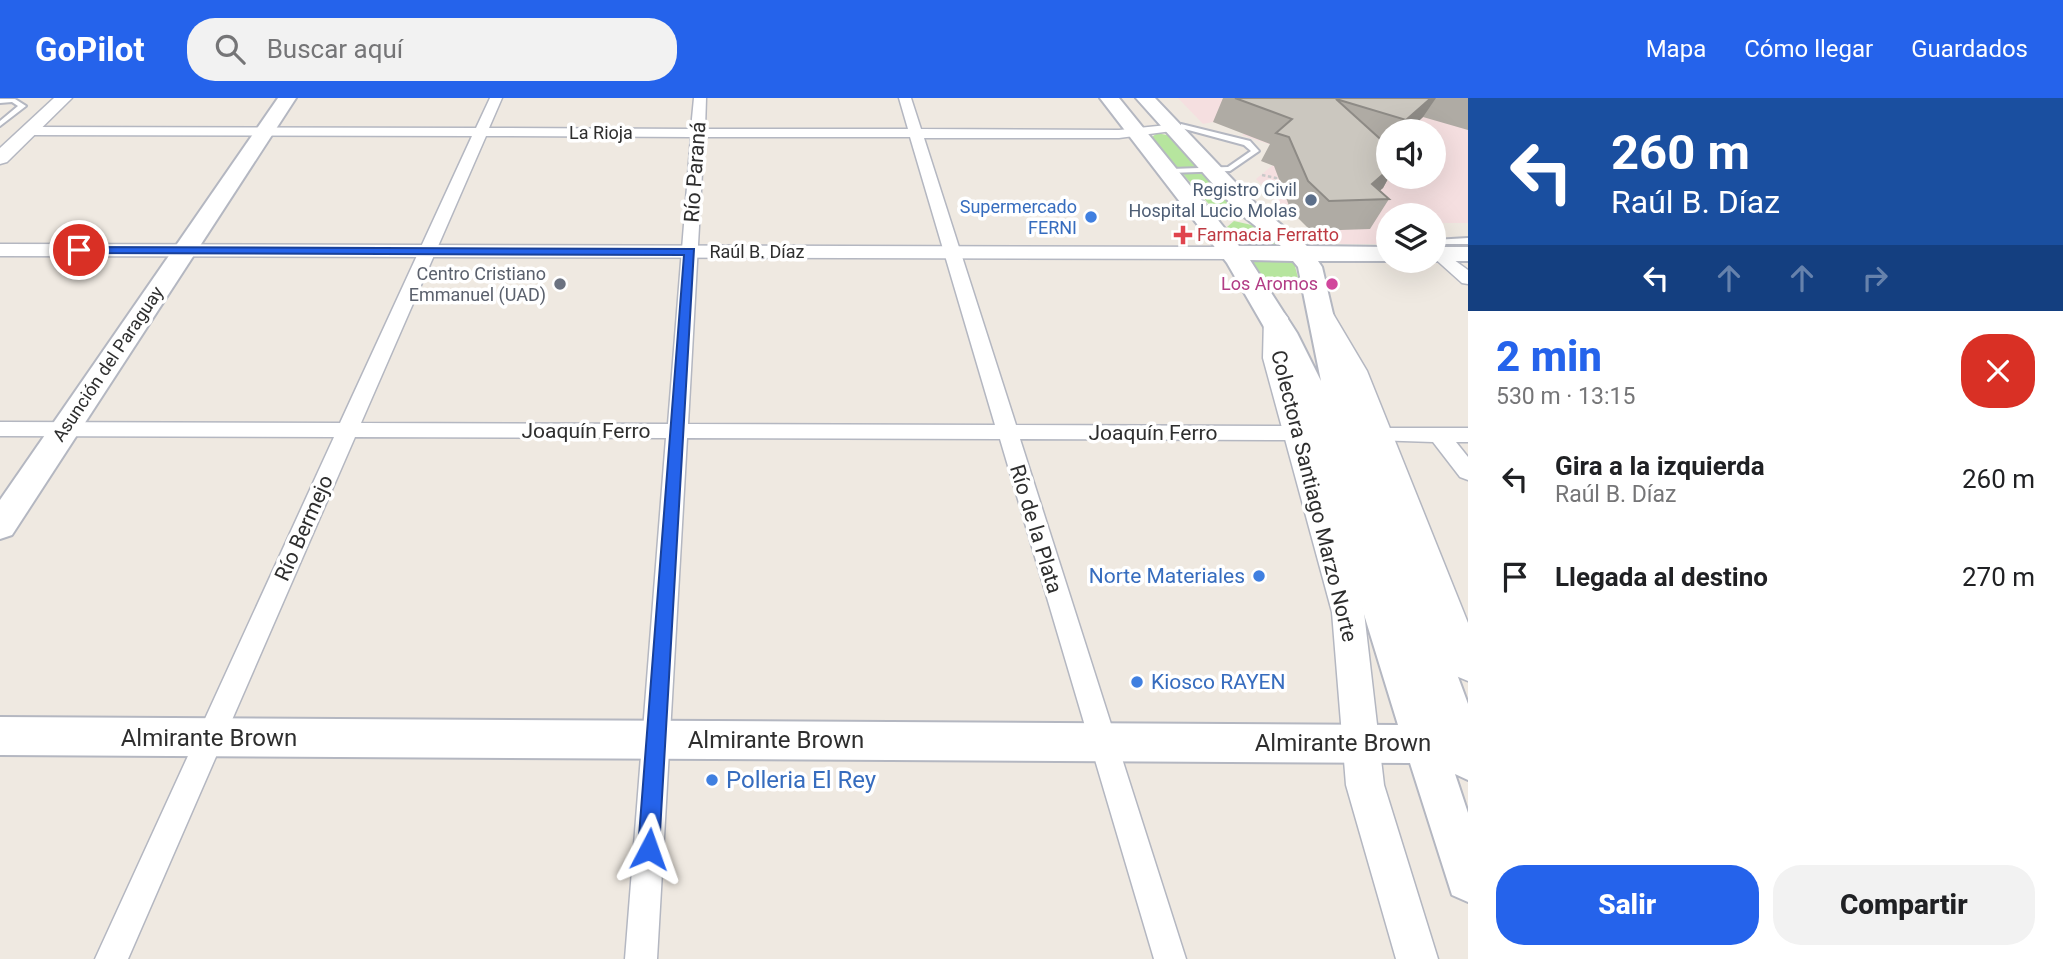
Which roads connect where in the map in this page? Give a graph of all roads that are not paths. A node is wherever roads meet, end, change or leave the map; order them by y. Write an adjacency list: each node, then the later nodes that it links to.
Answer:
1 (64, 98): 11 (street)
2 (287, 98): 12 (main road, Asunción del Paraguay)
3 (496, 98): 13 (street, Río Bermejo)
4 (700, 98): 14 (street, Río Paraná)
5 (905, 98): 16 (street, Río de la Plata)
6 (1109, 98): 15 (main road)
7 (1145, 98): 10 (main road)
8 (0, 100): 9 (lane)
9 (0, 124)
10 (1178, 127): 15 (street, La Rioja); 17 (lane); 19 (main road); 19 (lane)
11 (29, 131): 12 (street, La Rioja); 18 (street)
12 (264, 132): 13 (street, La Rioja); 26 (main road, Asunción del Paraguay)
13 (481, 132): 14 (street, La Rioja); 27 (street, Río Bermejo)
14 (698, 133): 16 (street, La Rioja); 28 (street, Río Paraná)
15 (1138, 133): 16 (street, La Rioja); 20 (main road)
16 (916, 134): 29 (street, Río de la Plata)
17 (1244, 134)
18 (0, 158)
19 (1212, 170): 20 (lane); 21 (main road)
20 (1171, 172): 22 (main road)
21 (1268, 226): 22 (main road); 31 (main road)
22 (1219, 230): 30 (main road)
23 (1468, 241): 24 (lane)
24 (1446, 242)
25 (0, 250): 26 (street, Raúl B. Díaz)
26 (185, 250): 27 (street, Raúl B. Díaz); 39 (main road, Asunción del Paraguay)
27 (428, 251): 28 (street, Raúl B. Díaz); 40 (street, Río Bermejo)
28 (690, 252): 29 (street, Raúl B. Díaz); 41 (street, Río Paraná)
29 (952, 253): 30 (street, Raúl B. Díaz); 42 (street, Río de la Plata)
30 (1235, 254): 31 (main road, Raúl B. Díaz); 37 (main road)
31 (1302, 254): 32 (main road, Raúl B. Díaz); 37 (main road)
32 (1376, 254)
33 (1446, 254): 34 (main road)
34 (1468, 254)
35 (1446, 262): 36 (street)
36 (1468, 279)
37 (1298, 300): 43 (street, Colectora Santiago Marzo Norte); 44 (street); 56 (main road); 56 (main road)
38 (0, 429): 39 (street, Joaquín Ferro)
39 (65, 429): 40 (street, Joaquín Ferro); 48 (main road, Asunción del Paraguay)
40 (348, 430): 41 (street, Joaquín Ferro); 52 (street, Río Bermejo)
41 (677, 431): 42 (street, Joaquín Ferro); 53 (street, Río Paraná)
42 (1006, 432): 43 (street, Joaquín Ferro); 54 (street, Río de la Plata)
43 (1297, 433): 55 (street, Colectora Santiago Marzo Norte)
44 (1380, 435): 45 (street); 49 (street)
45 (1439, 435): 46 (street); 47 (street)
46 (1468, 436)
47 (1468, 472)
48 (0, 526)
49 (1459, 620): 50 (street)
50 (1468, 666)
51 (0, 736): 52 (main road, Almirante Brown)
52 (210, 737): 53 (main road, Almirante Brown); 58 (street, Río Bermejo)
53 (656, 740): 54 (main road, Almirante Brown); 59 (street, Río Paraná)
54 (1102, 742): 55 (main road, Almirante Brown); 60 (street, Río de la Plata)
55 (1360, 743): 56 (main road, Almirante Brown); 61 (street, Colectora Santiago Marzo Norte)
56 (1456, 748): 57 (main road)
57 (1468, 879)
58 (111, 959)
59 (641, 959)
60 (1170, 959)
61 (1417, 959)

